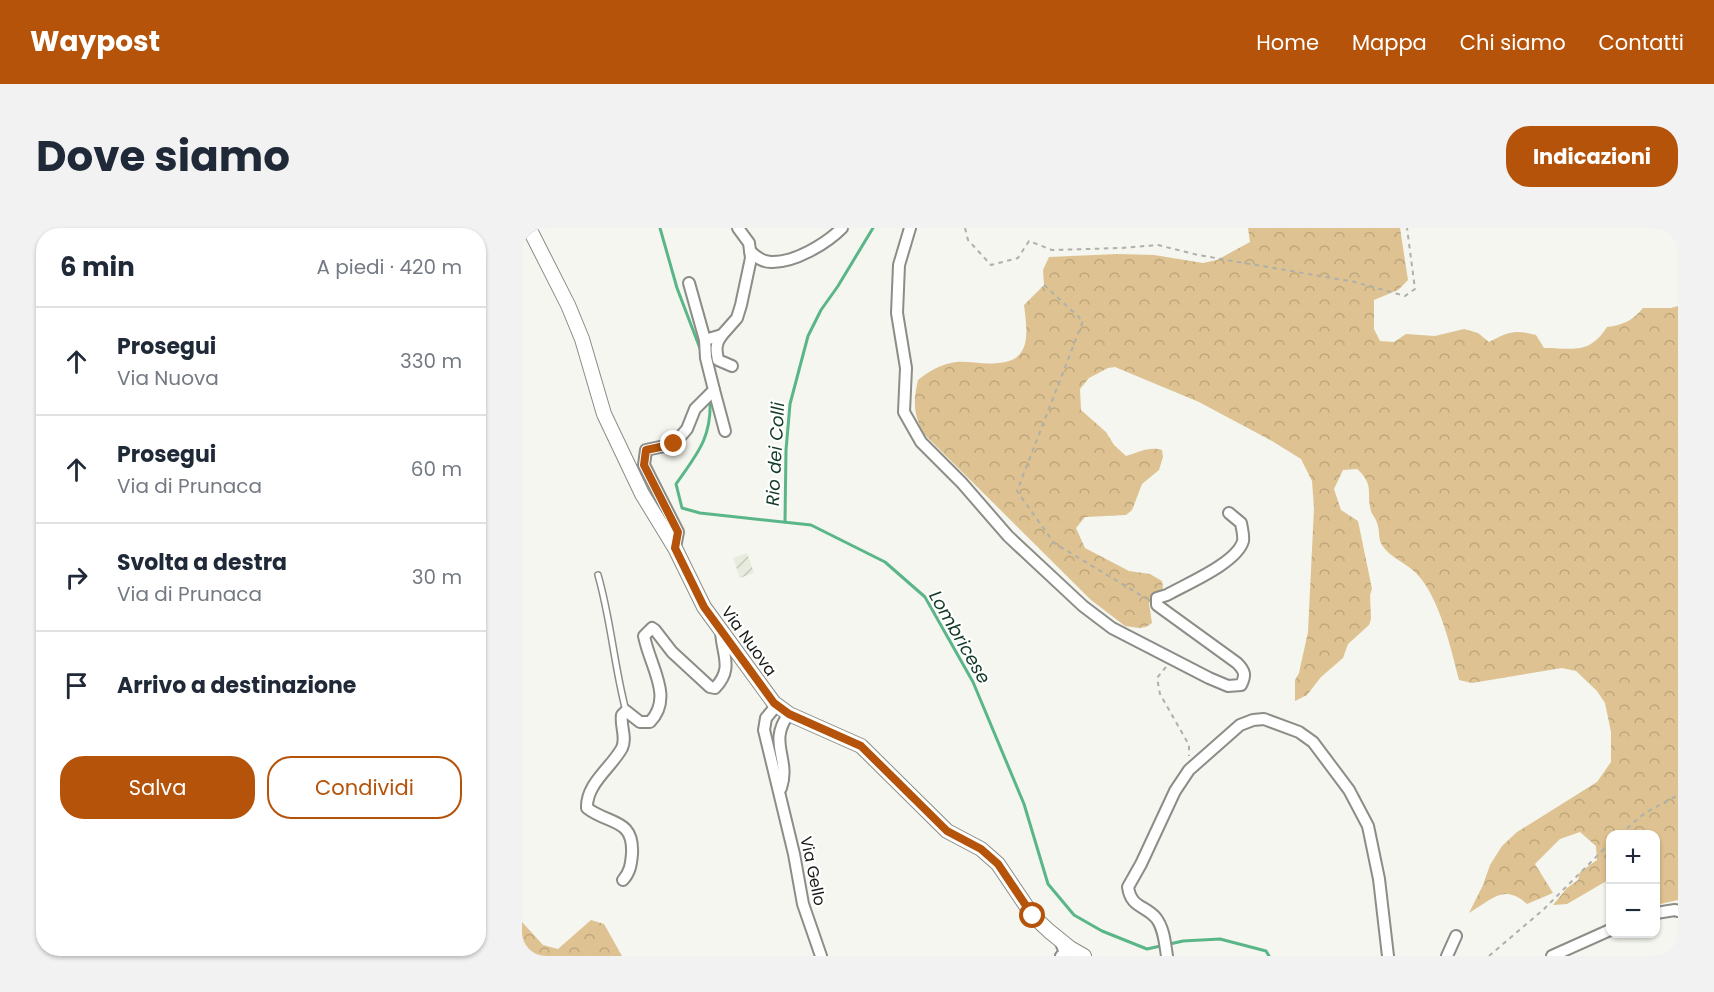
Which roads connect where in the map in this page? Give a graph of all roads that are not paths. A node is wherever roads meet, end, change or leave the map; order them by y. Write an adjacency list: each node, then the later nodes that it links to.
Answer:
1 (529, 228): 13 (street, Via Nuova)
2 (738, 228): 5 (street)
3 (842, 228): 5 (street)
4 (910, 228): 12 (street)
5 (750, 251): 7 (street)
6 (689, 283): 8 (street)
7 (722, 335): 8 (street); 9 (street)
8 (705, 340): 10 (street)
9 (732, 366)
10 (714, 390): 11 (street); 13 (street)
11 (725, 431)
12 (1229, 513)
13 (675, 548): 15 (street, Via Nuova)
14 (598, 575): 17 (lane)
15 (721, 632): 16 (street, Via Nuova); 17 (street)
16 (776, 706): 18 (street, Via Nuova); 19 (street, Via Gello)
17 (626, 711): 20 (street)
18 (789, 714): 19 (street, Via Gello); 25 (street, Via Nuova)
19 (780, 792): 27 (street, Via Gello)
20 (623, 880)
21 (1678, 911): 22 (street)
22 (1660, 912)
23 (1606, 932): 32 (street)
24 (1456, 936): 31 (street)
25 (1060, 940): 28 (street); 29 (street, Via Nuova)
26 (1166, 948): 30 (street)
27 (821, 956)
28 (1061, 956)
29 (1083, 956)
30 (1388, 956)
31 (1447, 956)
32 (1552, 956)

